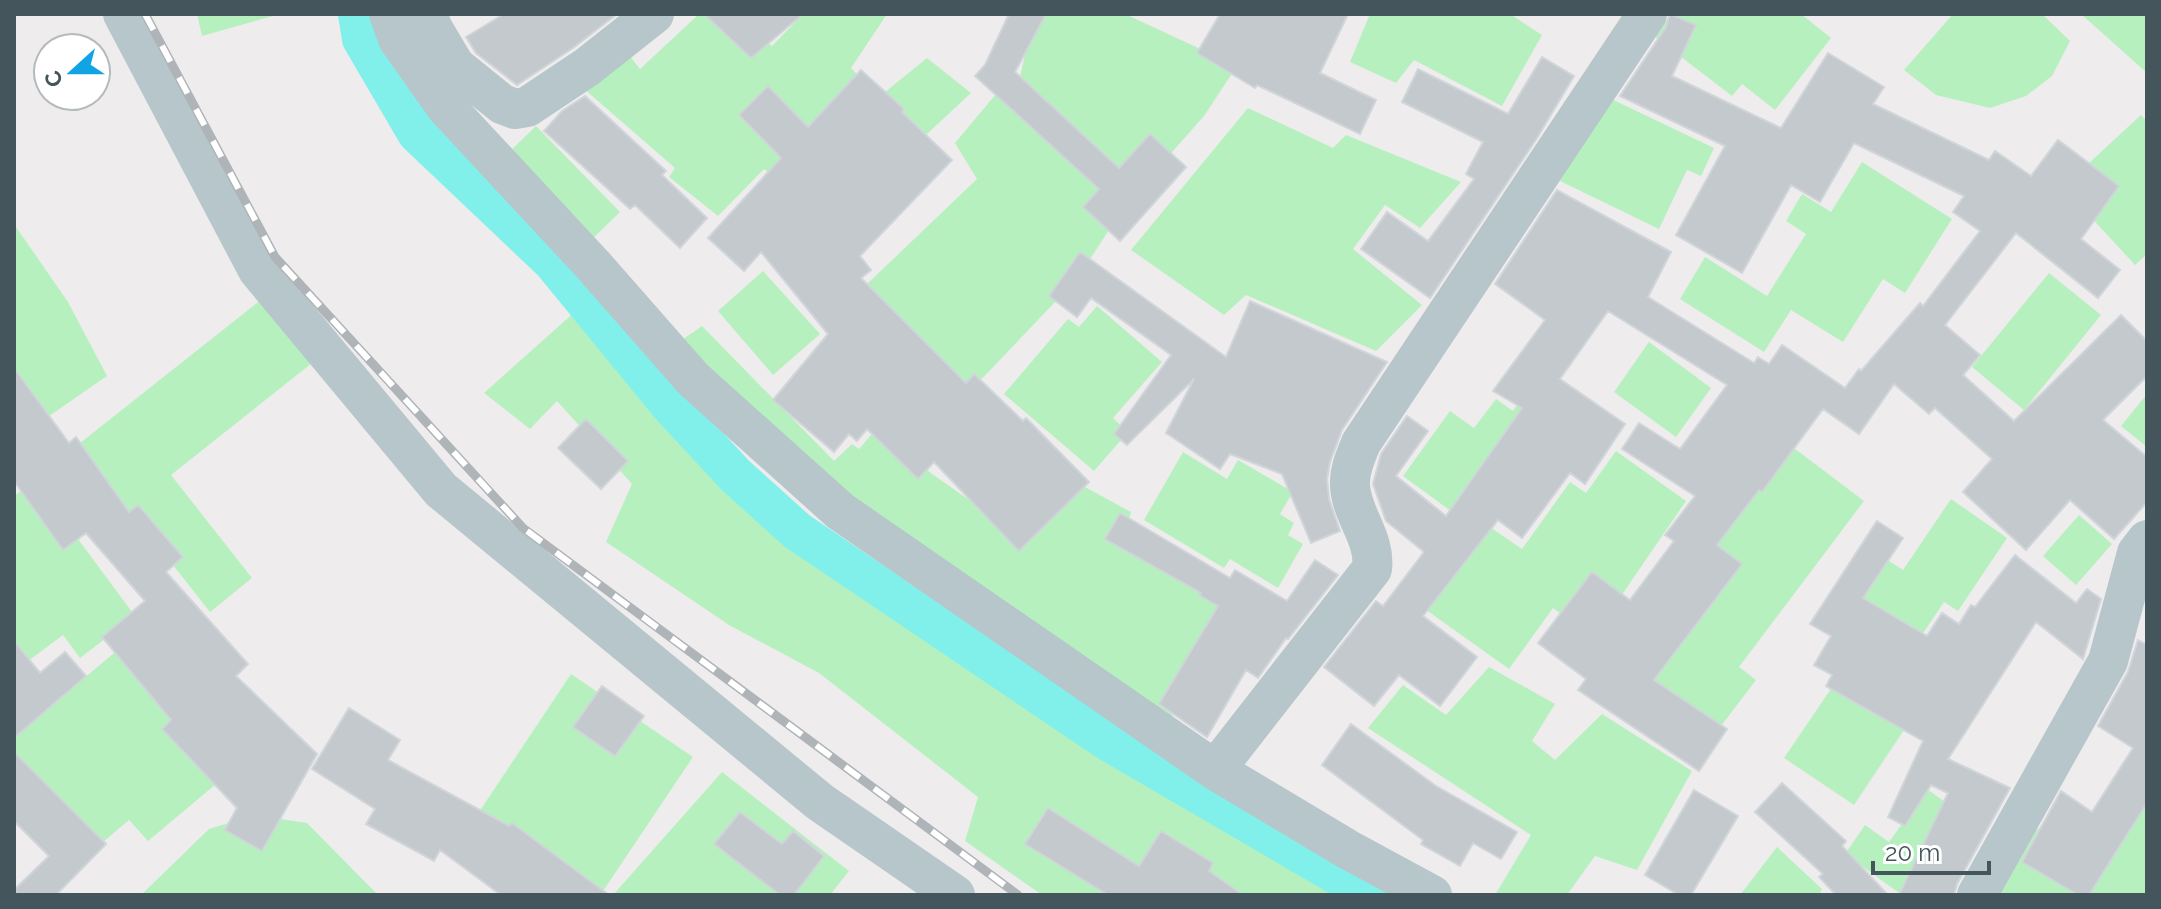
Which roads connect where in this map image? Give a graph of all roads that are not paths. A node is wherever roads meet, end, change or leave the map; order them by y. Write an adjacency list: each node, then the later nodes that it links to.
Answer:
1 (123, 14): 8 (street)
2 (389, 14): 7 (street)
3 (427, 14): 4 (street)
4 (654, 14)
5 (1647, 14): 7 (street)
6 (2147, 540): 10 (street)
7 (1215, 770): 9 (street)
8 (955, 895)
9 (1432, 895)
10 (1977, 895)

